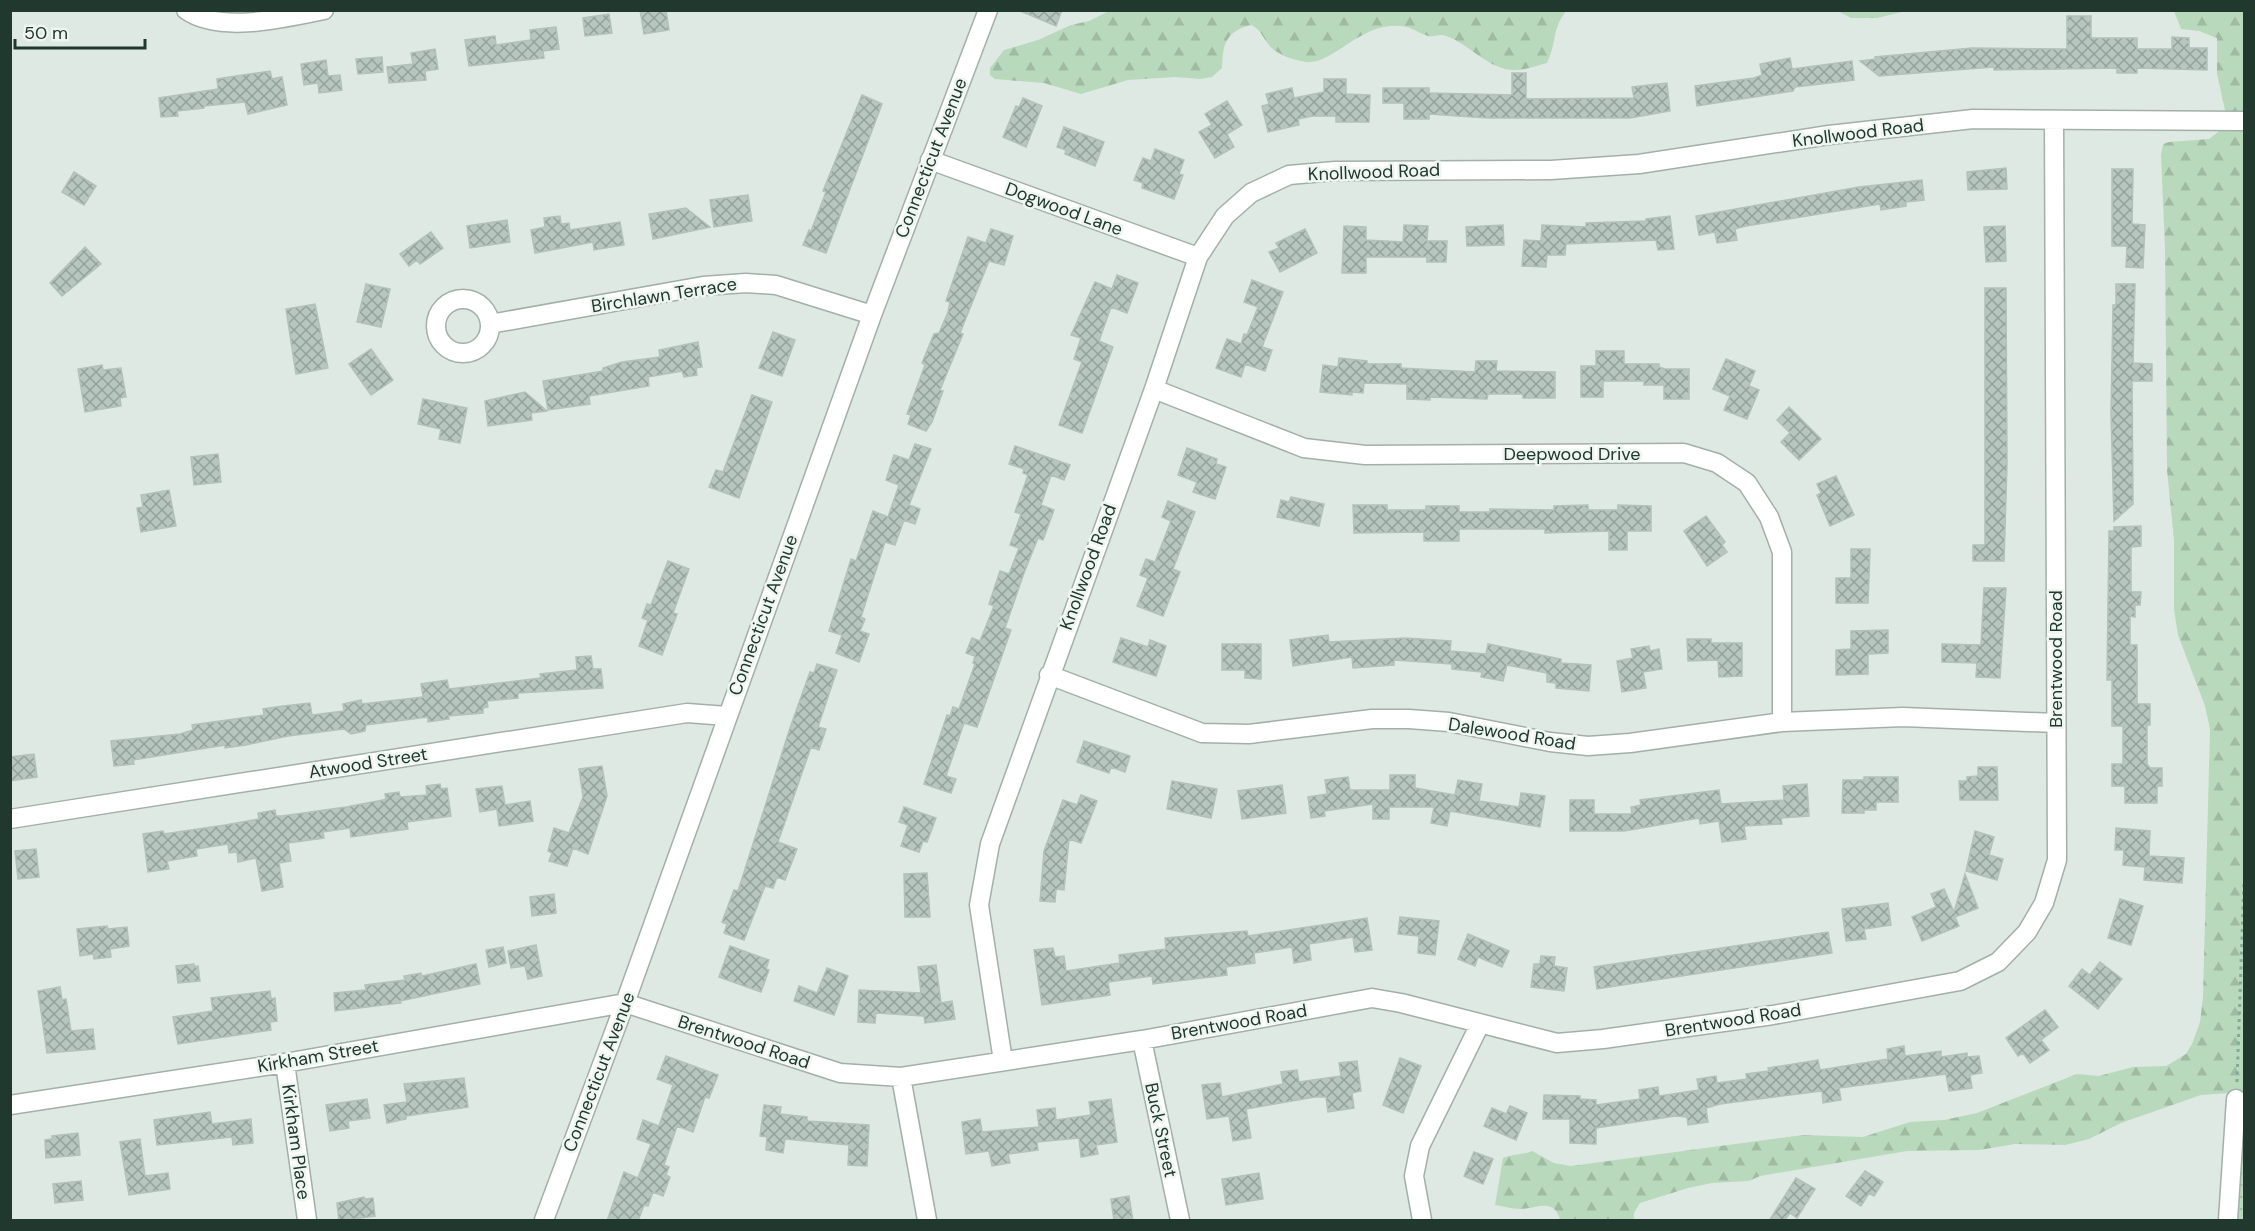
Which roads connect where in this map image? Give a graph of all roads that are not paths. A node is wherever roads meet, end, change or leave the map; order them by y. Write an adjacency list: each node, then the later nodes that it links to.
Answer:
1 (186, 10): 2 (street)
2 (324, 10)
3 (988, 10): 6 (street, Connecticut Avenue)
4 (2054, 120): 5 (street, Knollwood Road); 7 (street, Knollwood Road); 14 (street, Brentwood Road)
5 (2244, 121)
6 (930, 160): 7 (street, Dogwood Lane); 8 (street, Connecticut Avenue)
7 (1198, 257): 10 (street, Knollwood Road)
8 (872, 315): 9 (street, Birchlawn Terrace); 12 (street, Connecticut Avenue)
9 (490, 324)
10 (1154, 389): 11 (street, Knollwood Road); 13 (street, Deepwood Drive)
11 (1049, 675): 13 (street, Dalewood Road); 19 (street, Knollwood Road)
12 (727, 716): 15 (street, Atwood Street); 16 (street, Connecticut Avenue)
13 (1782, 722): 14 (street, Dalewood Road)
14 (2056, 723): 17 (street, Brentwood Road)
15 (10, 819)
16 (626, 1003): 20 (street, Kirkham Street); 21 (street, Brentwood Road); 25 (street, Connecticut Avenue)
17 (1480, 1024): 18 (street, Brentwood Road); 28 (street)
18 (1142, 1040): 19 (street, Brentwood Road); 27 (street, Buck Street)
19 (1003, 1061): 21 (street, Brentwood Road)
20 (285, 1063): 23 (street, Kirkham Street); 24 (street, Kirkham Place)
21 (902, 1077): 26 (street)
22 (2236, 1099): 29 (street)
23 (10, 1105)
24 (307, 1221)
25 (544, 1221)
26 (927, 1221)
27 (1180, 1221)
28 (1422, 1221)
29 (2228, 1221)

